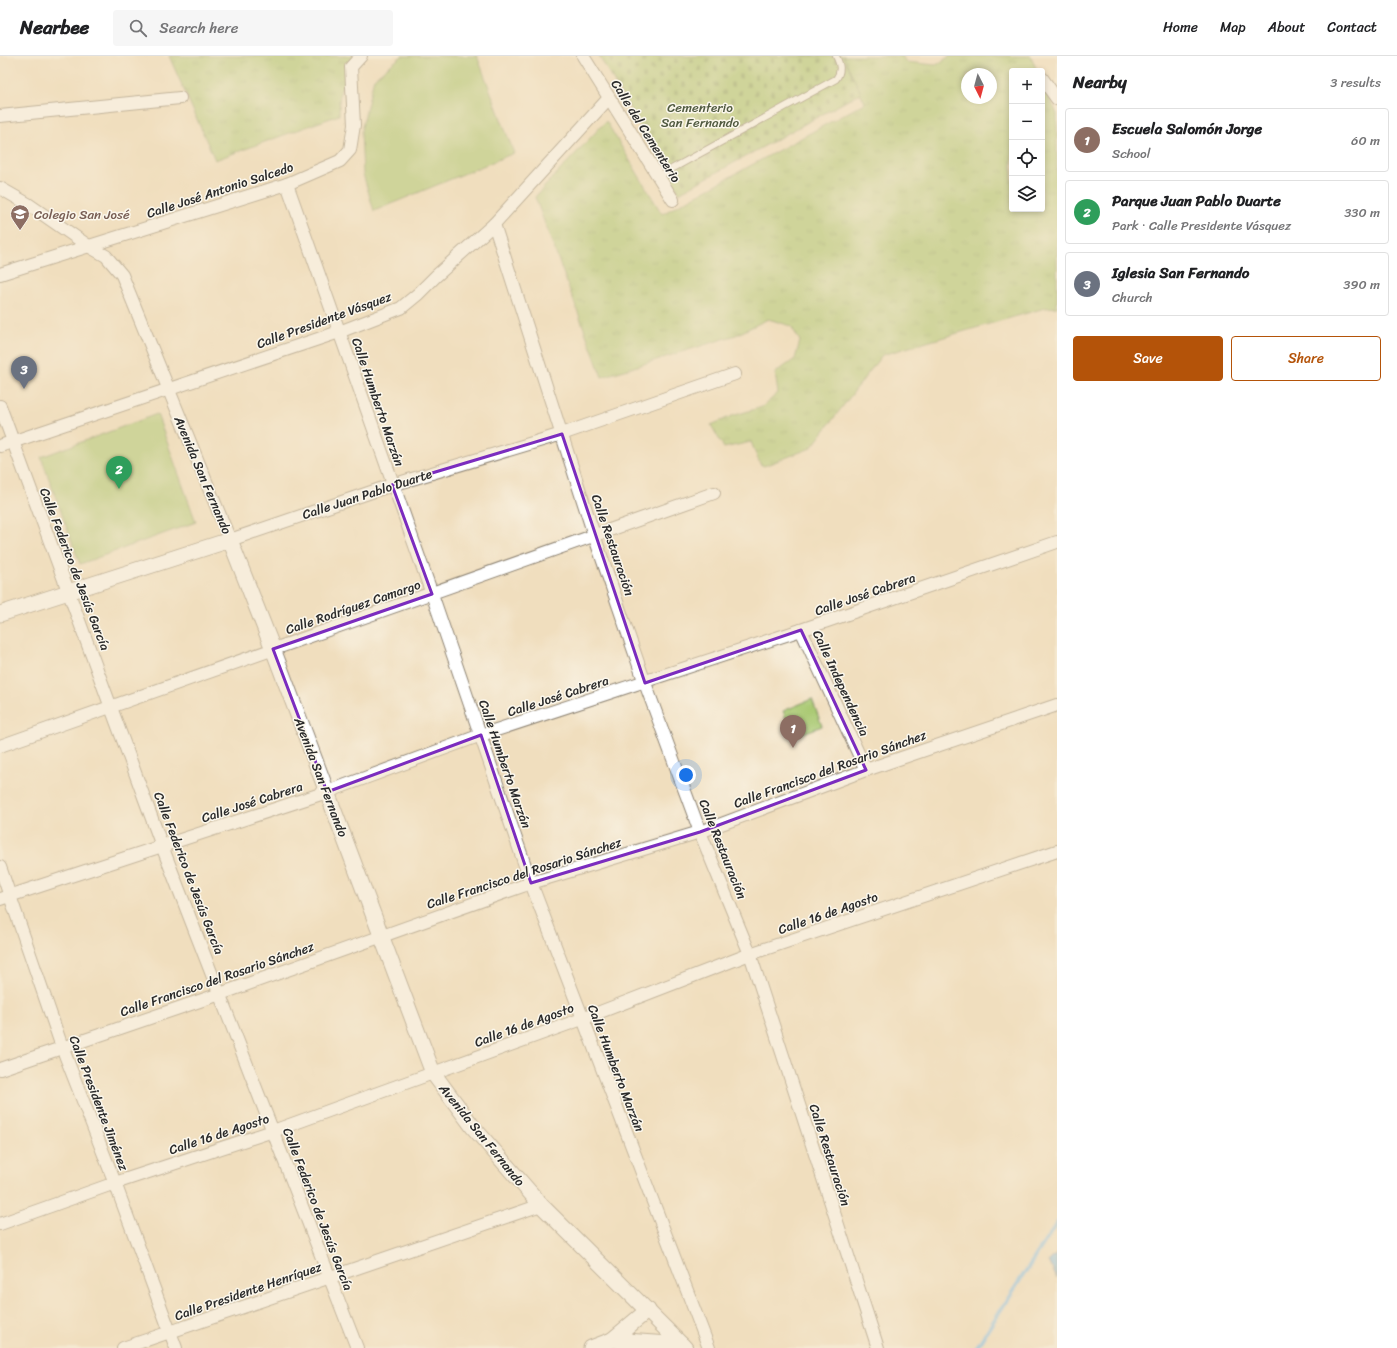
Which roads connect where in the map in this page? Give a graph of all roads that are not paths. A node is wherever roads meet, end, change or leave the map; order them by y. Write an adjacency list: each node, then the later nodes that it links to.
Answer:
1 (361, 56): 10 (street, Calle José Antonio Salcedo)
2 (583, 56): 6 (street, Calle del Cementerio)
3 (836, 56): 9 (lane)
4 (1045, 82): 7 (street)
5 (180, 98): 8 (street)
6 (608, 98): 9 (street, Calle del Cementerio); 13 (street, Calle Presidente Vásquez)
7 (1057, 100)
8 (0, 116)
9 (657, 177): 12 (street, Calle del Cementerio)
10 (287, 184): 14 (street, Calle José Antonio Salcedo); 16 (street, Calle Humberto Marzán)
11 (0, 188): 14 (street, Avenida San Fernando)
12 (673, 200)
13 (494, 224): 16 (street, Calle Presidente Vásquez); 20 (street, Calle Restauración)
14 (90, 247): 15 (street, Calle José Antonio Salcedo); 18 (street, Avenida San Fernando)
15 (0, 274)
16 (339, 332): 18 (street, Calle Presidente Vásquez); 23 (street, Calle Humberto Marzán)
17 (735, 374): 20 (street, Calle Juan Pablo Duarte)
18 (167, 390): 21 (street, Calle Presidente Vásquez); 26 (street, Avenida San Fernando)
19 (0, 406): 21 (street, Calle Federico de Jesús García)
20 (562, 434): 23 (street, Calle Juan Pablo Duarte); 25 (street, Calle Restauración)
21 (13, 442): 22 (street, Calle Presidente Vásquez); 28 (street, Calle Federico de Jesús García)
22 (0, 446)
23 (392, 485): 26 (street, Calle Juan Pablo Duarte); 29 (street, Calle Humberto Marzán)
24 (714, 493): 25 (street, Calle Rodríguez Camargo)
25 (594, 535): 29 (street, Calle Rodríguez Camargo); 33 (street, Calle Restauración)
26 (230, 540): 28 (street, Calle Juan Pablo Duarte); 32 (street, Avenida San Fernando)
27 (1057, 542): 31 (street, Calle José Cabrera)
28 (68, 591): 30 (street, Calle Juan Pablo Duarte); 35 (street, Calle Federico de Jesús García)
29 (432, 594): 32 (street, Calle Rodríguez Camargo); 36 (street, Calle Humberto Marzán)
30 (0, 614)
31 (802, 630): 33 (street, Calle José Cabrera); 38 (street, Calle Independencia)
32 (273, 649): 35 (street, Calle Rodríguez Camargo); 39 (street, Avenida San Fernando)
33 (645, 682): 36 (street, Calle José Cabrera); 40 (street, Calle Restauración)
34 (1057, 705): 38 (street, Calle Francisco del Rosario Sánchez)
35 (112, 706): 37 (street, Calle Rodríguez Camargo); 41 (street, Calle Federico de Jesús García)
36 (481, 735): 39 (street, Calle José Cabrera); 44 (street, Calle Humberto Marzán)
37 (0, 746)
38 (866, 770): 40 (street, Calle Francisco del Rosario Sánchez)
39 (326, 792): 41 (street, Calle José Cabrera); 46 (street, Avenida San Fernando)
40 (700, 832): 44 (street, Calle Francisco del Rosario Sánchez); 47 (street, Calle Restauración)
41 (162, 846): 45 (street, Calle José Cabrera); 48 (street, Calle Federico de Jesús García)
42 (1057, 851): 47 (street, Calle 16 de Agosto)
43 (0, 867): 45 (street, Calle Presidente Jiménez)
44 (531, 883): 46 (street, Calle Francisco del Rosario Sánchez); 49 (street, Calle Humberto Marzán)
45 (5, 897): 50 (street, Calle Presidente Jiménez)
46 (381, 936): 48 (street, Calle Francisco del Rosario Sánchez); 52 (street, Avenida San Fernando)
47 (750, 954): 49 (street, Calle 16 de Agosto); 67 (street, Calle Restauración)
48 (220, 994): 50 (street, Calle Francisco del Rosario Sánchez); 53 (street, Calle Federico de Jesús García)
49 (582, 1019): 52 (street, Calle 16 de Agosto); 66 (street, Calle Humberto Marzán)
50 (62, 1047): 51 (street, Calle Francisco del Rosario Sánchez); 54 (street, Calle Presidente Jiménez)
51 (0, 1069)
52 (433, 1074): 53 (street, Calle 16 de Agosto); 55 (street, Avenida San Fernando)
53 (273, 1131): 54 (street, Calle 16 de Agosto); 57 (street, Calle Federico de Jesús García)
54 (115, 1183): 56 (street, Calle 16 de Agosto); 59 (street, Calle Presidente Jiménez)
55 (541, 1205): 57 (street, Calle Presidente Henríquez); 58 (street, Avenida San Fernando)
56 (0, 1224)
57 (330, 1278): 59 (street, Calle Presidente Henríquez); 64 (street, Calle Federico de Jesús García)
58 (648, 1310): 60 (street); 61 (street, Avenida San Fernando)
59 (170, 1332): 62 (street, Calle Presidente Henríquez); 63 (street, Calle Presidente Jiménez)
60 (612, 1340): 61 (street); 65 (street)
61 (684, 1347)
62 (123, 1348)
63 (176, 1348)
64 (357, 1348)
65 (591, 1348)
66 (709, 1348)
67 (878, 1348)

